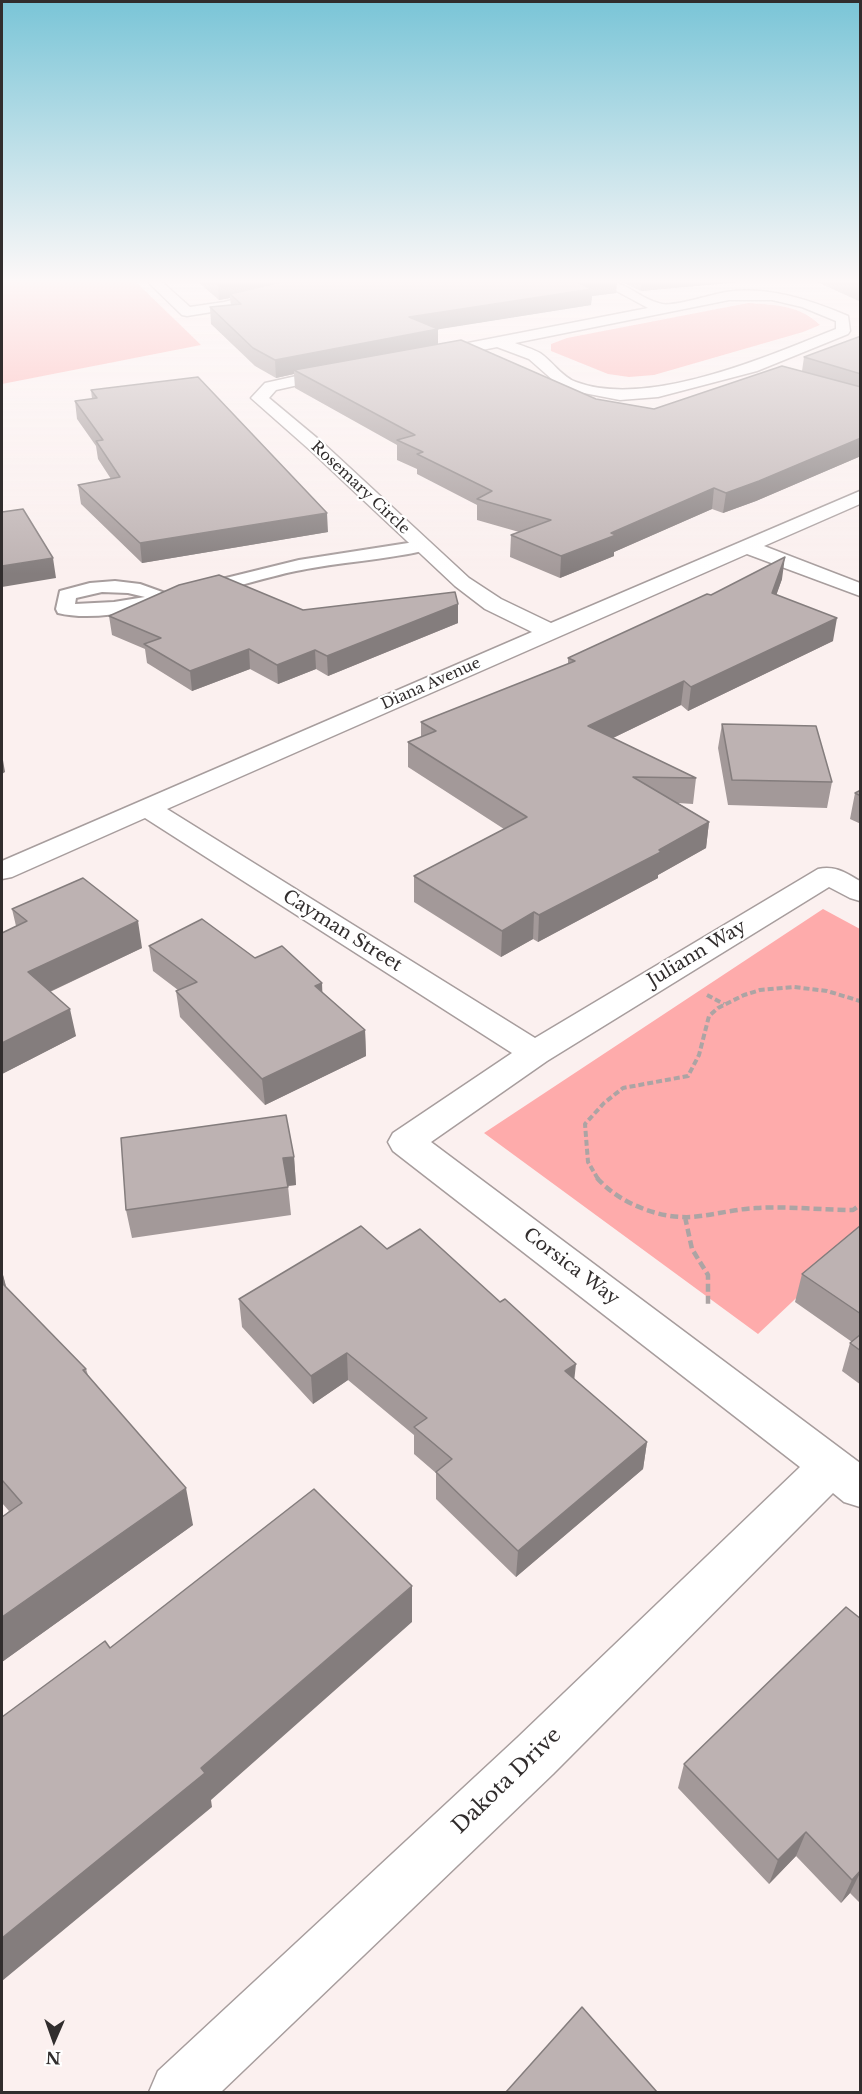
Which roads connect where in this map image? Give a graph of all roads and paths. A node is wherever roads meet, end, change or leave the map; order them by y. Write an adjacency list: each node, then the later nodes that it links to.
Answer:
1 (306, 379): 5 (street, Rosemary Circle)
2 (561, 379): 3 (street)
3 (709, 379)
4 (861, 497): 6 (street, Diana Avenue)
5 (421, 546): 8 (lane); 9 (street, Rosemary Circle)
6 (747, 547): 7 (street); 9 (street, Diana Avenue)
7 (861, 590)
8 (161, 598)
9 (551, 632): 10 (street, Diana Avenue)
10 (149, 809): 11 (street, Diana Avenue); 16 (street, Cayman Street)
11 (2, 871)
12 (861, 892): 16 (street, Juliann Way)
13 (704, 993): 15 (path)
14 (861, 1001): 15 (path)
15 (725, 1005): 18 (path)
16 (535, 1053): 20 (street, Corsica Way)
17 (861, 1205): 18 (path)
18 (685, 1217): 19 (path)
19 (708, 1307)
20 (846, 1477): 21 (street, Dakota Drive)
21 (179, 2092)

